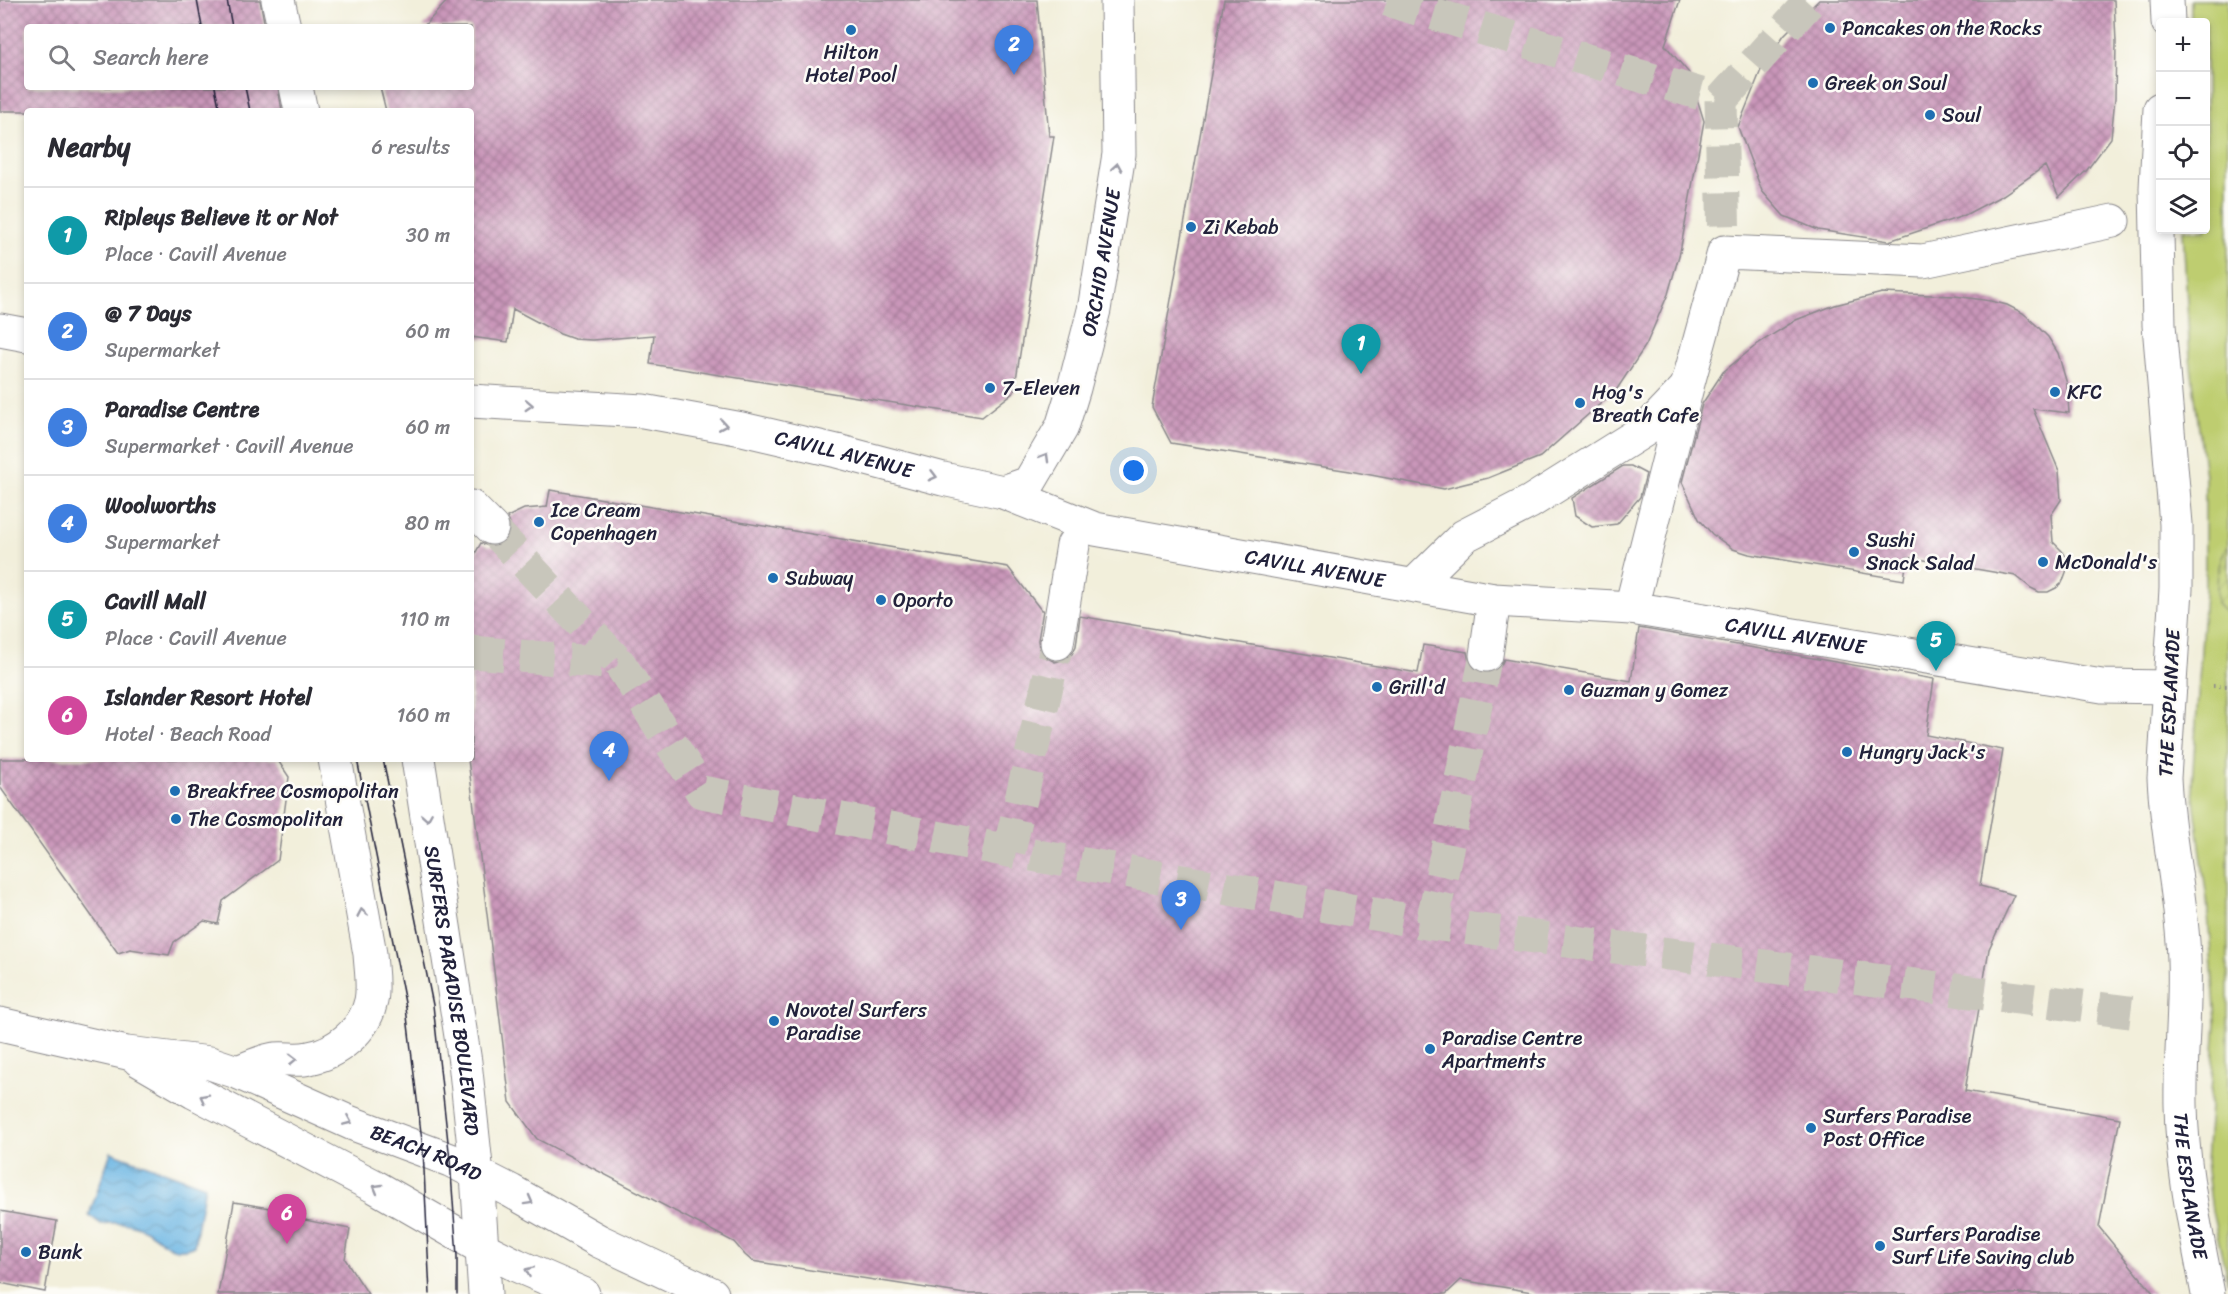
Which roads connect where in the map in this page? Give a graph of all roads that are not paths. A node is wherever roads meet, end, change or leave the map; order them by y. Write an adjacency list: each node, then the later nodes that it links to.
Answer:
1 (278, 0): 5 (street)
2 (1117, 0): 14 (street, ORCHID AVENUE, one-way to 2)
3 (2167, 0): 4 (street)
4 (2168, 18)
5 (283, 24)
6 (297, 90): 7 (street)
7 (300, 108)
8 (2159, 126): 21 (street, THE ESPLANADE)
9 (2113, 221): 12 (street)
10 (0, 330): 11 (street)
11 (24, 334)
12 (1687, 387): 16 (street); 18 (street)
13 (474, 401): 14 (street, CAVILL AVENUE, one-way to 14)
14 (1003, 492): 16 (street, CAVILL AVENUE)
15 (1073, 545): 19 (street)
16 (1414, 585): 17 (street, CAVILL AVENUE)
17 (1494, 600): 18 (street, CAVILL AVENUE); 20 (street)
18 (1631, 608): 21 (street, CAVILL AVENUE)
19 (1057, 644)
20 (1486, 656)
21 (2170, 687): 32 (street, THE ESPLANADE)
22 (336, 762): 26 (street, one-way to 22)
23 (418, 762): 27 (street, SURFERS PARADISE BOULEVARD, one-way to 27)
24 (0, 1024): 25 (street, BEACH ROAD)
25 (127, 1053): 26 (street, BEACH ROAD); 28 (street, BEACH ROAD, one-way to 25)
26 (237, 1072): 27 (street, BEACH ROAD, one-way to 27)
27 (477, 1174): 28 (street, SURFERS PARADISE BOULEVARD); 31 (street, BEACH ROAD, one-way to 31)
28 (482, 1248): 29 (street, SURFERS PARADISE BOULEVARD); 30 (street, BEACH ROAD, one-way to 28)
29 (485, 1294)
30 (582, 1294)
31 (712, 1294)
32 (2208, 1294)

